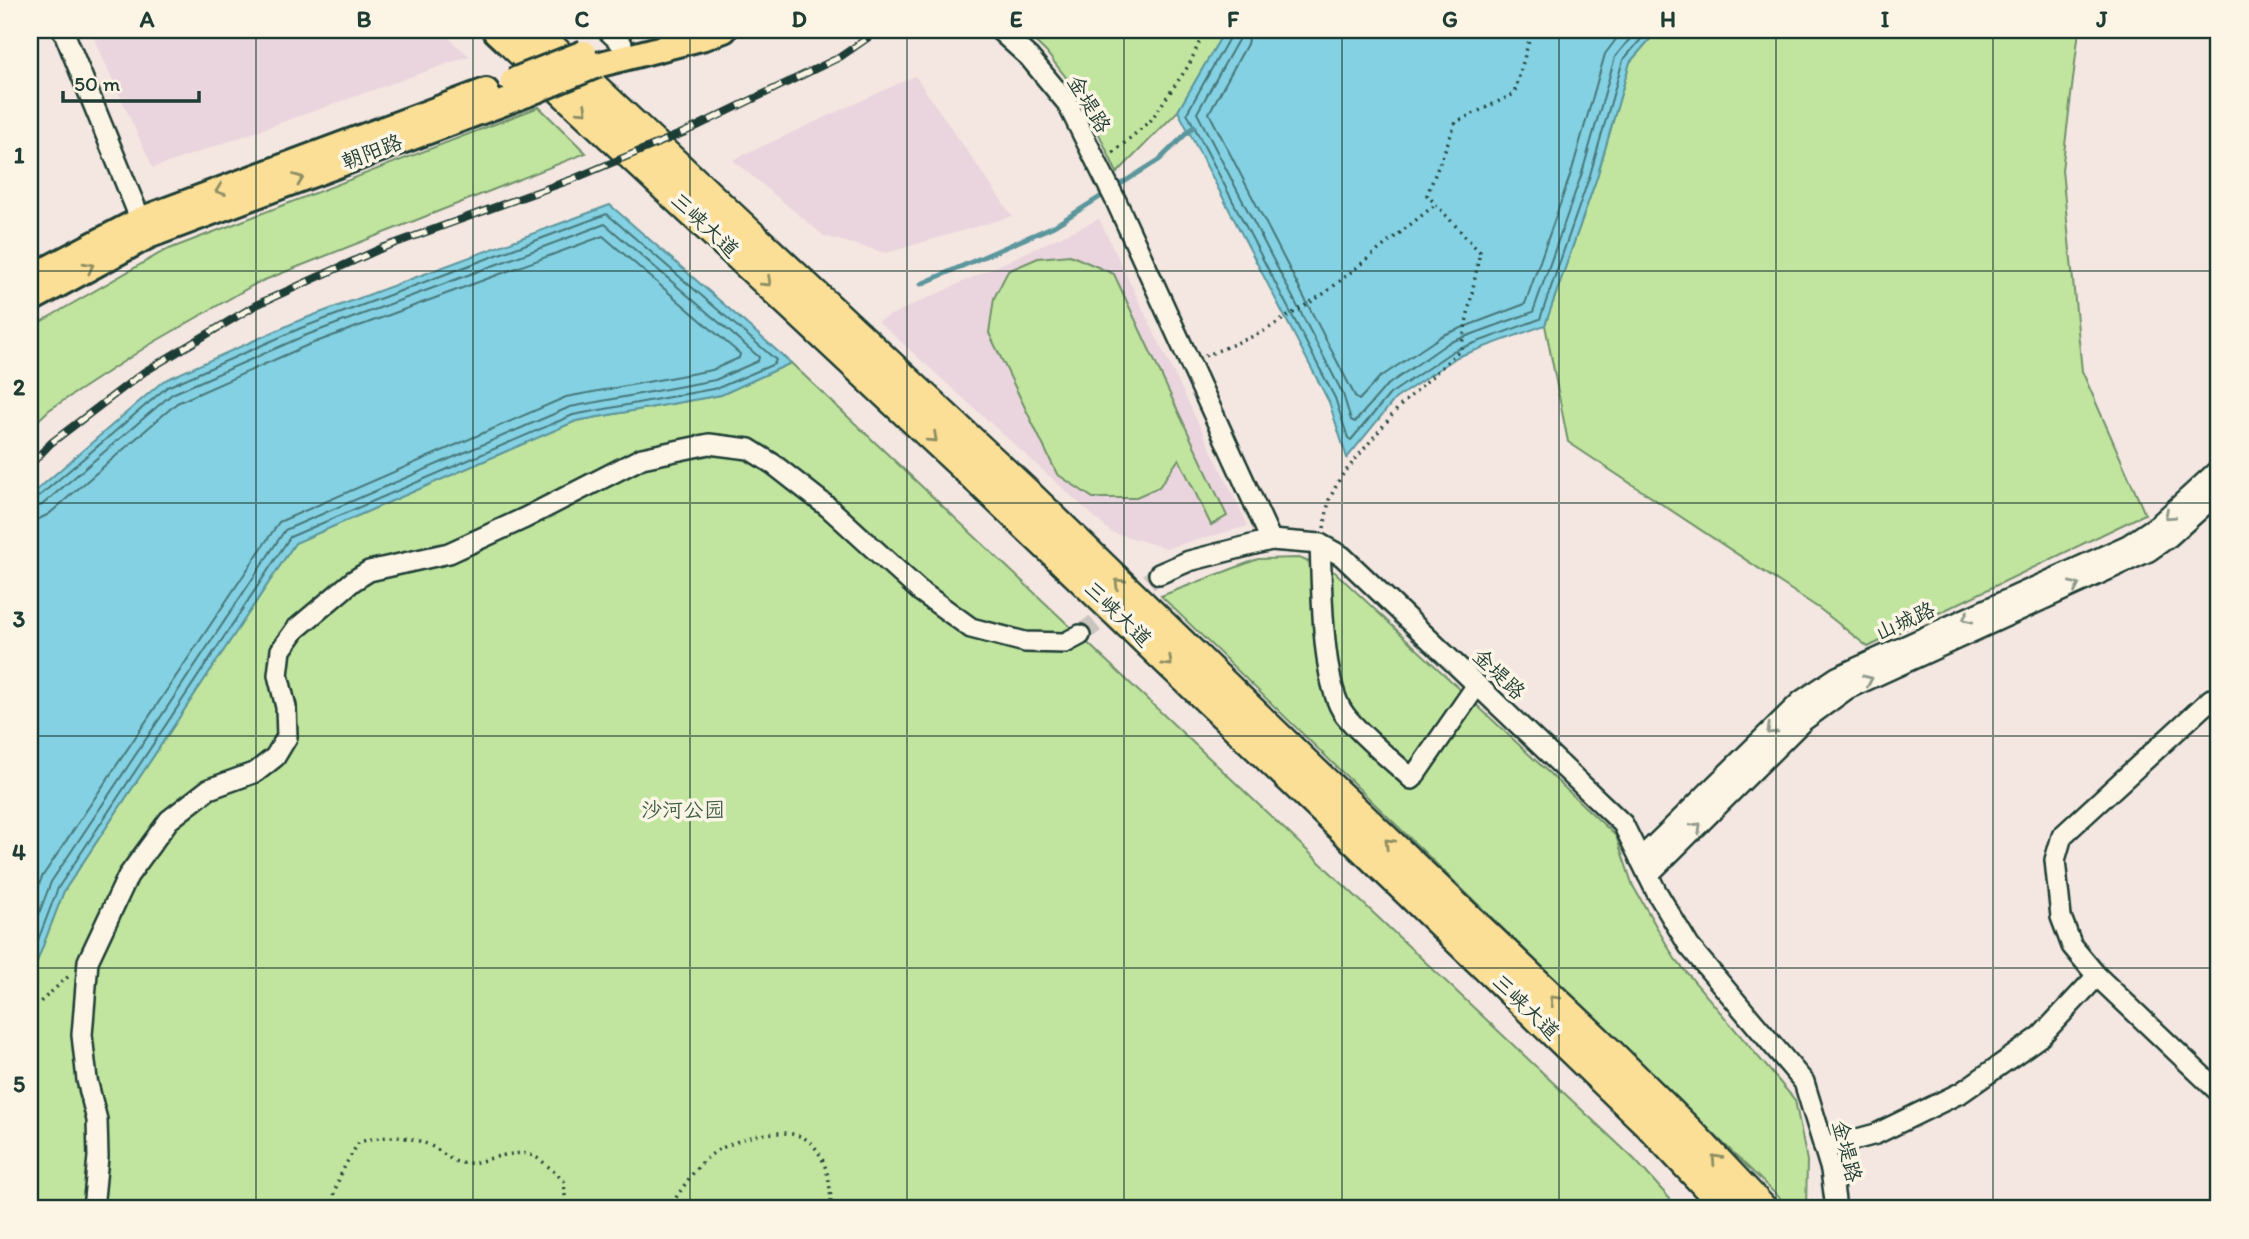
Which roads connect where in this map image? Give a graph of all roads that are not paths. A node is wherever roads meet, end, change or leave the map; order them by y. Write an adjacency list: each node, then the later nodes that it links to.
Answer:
1 (63, 30): 9 (street)
2 (497, 30): 25 (highway, 三峡大道, one-way to 25)
3 (533, 30): 26 (highway, 三峡大道, one-way to 3)
4 (669, 30): 7 (main road, 朝阳路)
5 (724, 30): 8 (main road, 朝阳路)
6 (999, 30): 14 (street, 金堤路)
7 (615, 37): 8 (main road, 朝阳路)
8 (591, 59): 9 (main road, 朝阳路, bridge)
9 (144, 228): 10 (main road, 朝阳路); 11 (main road, 朝阳路, one-way to 9)
10 (30, 278)
11 (30, 300)
12 (2219, 469): 20 (street, 山城路, one-way to 20)
13 (2219, 492): 20 (street, 山城路, one-way to 13)
14 (1271, 540): 15 (street, 金堤路); 16 (street, 金堤路)
15 (1320, 544): 18 (street, 金堤路); 18 (street)
16 (1159, 574)
17 (1080, 635): 24 (street)
18 (1477, 685): 20 (street, 金堤路)
19 (2219, 706): 21 (street)
20 (1644, 867): 23 (street, 金堤路)
21 (2097, 976): 22 (street); 23 (street)
22 (2219, 1092)
23 (1824, 1148): 27 (street, 金堤路)
24 (93, 1209)
25 (1728, 1209)
26 (1763, 1209)
27 (1836, 1209)

